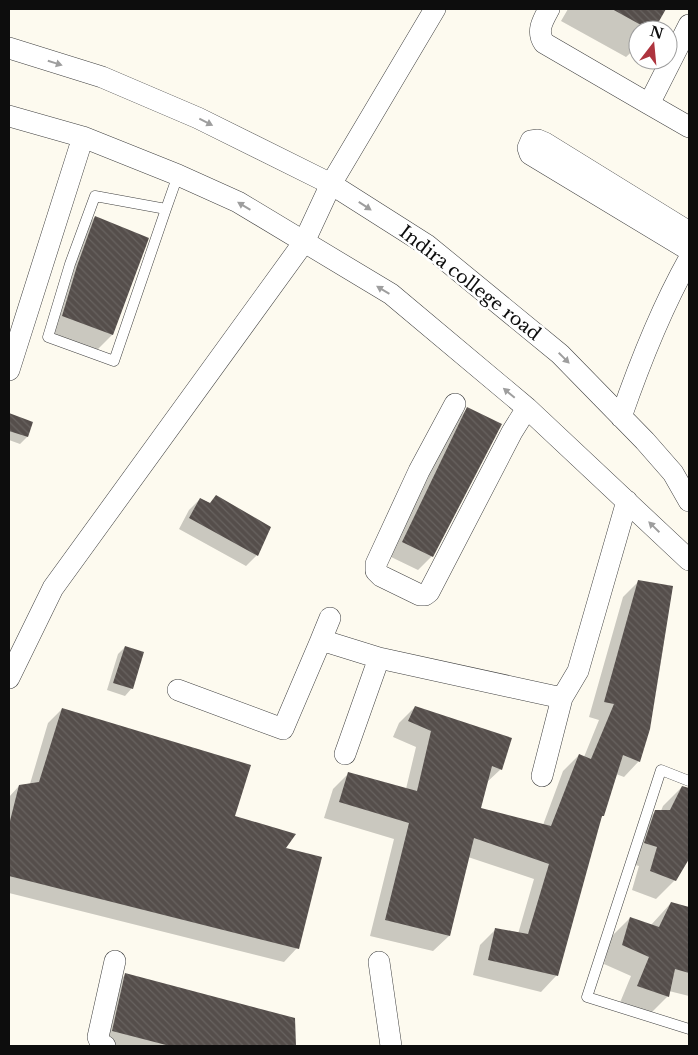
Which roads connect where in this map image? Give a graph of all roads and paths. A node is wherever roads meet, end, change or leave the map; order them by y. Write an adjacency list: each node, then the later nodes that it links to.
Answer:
1 (435, 9): 10 (street)
2 (550, 9): 5 (street)
3 (689, 25): 5 (street)
4 (9, 48): 10 (street, Indira college road, one-way to 10)
5 (649, 104): 7 (street)
6 (9, 116): 8 (street)
7 (689, 127)
8 (83, 137): 9 (street); 16 (street)
9 (178, 175): 11 (lane); 13 (street, one-way to 9)
10 (331, 184): 13 (street); 19 (street, Indira college road, one-way to 19)
11 (166, 209): 11 (lane)
12 (689, 232): 14 (street)
13 (304, 242): 18 (street, one-way to 13); 26 (street)
14 (689, 250)
15 (689, 259): 19 (street)
16 (9, 370)
17 (456, 404): 18 (street)
18 (527, 408): 20 (street)
19 (621, 417): 21 (street, Indira college road)
20 (627, 501): 22 (street, one-way to 20); 28 (street)
21 (689, 501)
22 (689, 560)
23 (330, 618): 24 (street)
24 (321, 640): 25 (street); 27 (street)
25 (379, 658): 28 (street); 29 (street)
26 (9, 678)
27 (178, 690)
28 (562, 698): 30 (street)
29 (345, 754)
30 (542, 776)
31 (689, 781): 34 (lane)
32 (115, 961): 35 (street)
33 (379, 962): 36 (street)
34 (689, 1029)
35 (105, 1046)
36 (391, 1046)

